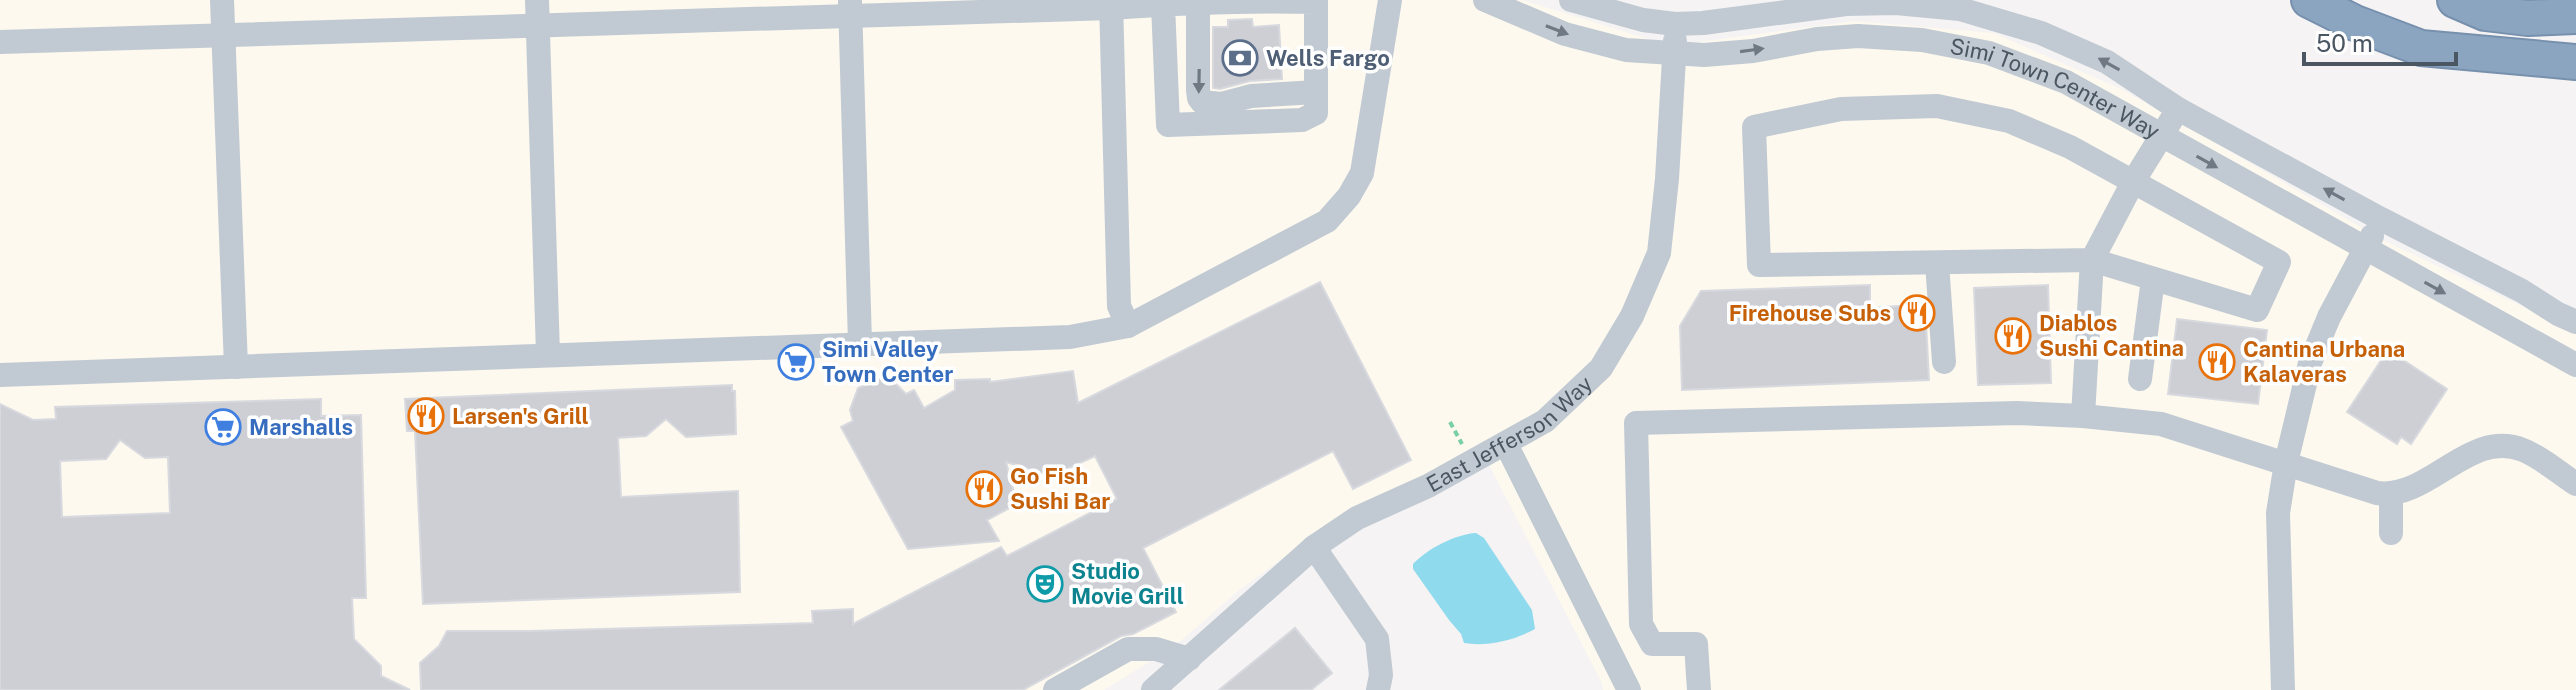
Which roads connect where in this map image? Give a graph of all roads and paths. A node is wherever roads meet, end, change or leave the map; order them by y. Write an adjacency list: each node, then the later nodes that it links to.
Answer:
1 (222, 0): 15 (street)
2 (537, 0): 14 (street)
3 (1390, 0): 29 (street)
4 (1485, 0): 17 (street, Simi Town Center Way, one-way to 17)
5 (1571, 0): 13 (street, Simi Town Center Way)
6 (2309, 0): 18 (highway)
7 (2455, 0): 12 (highway)
8 (1198, 3): 10 (street); 19 (street); 19 (street, one-way to 19)
9 (1111, 4): 10 (street); 11 (street); 29 (street)
10 (1163, 4): 19 (street)
11 (850, 8): 14 (street); 30 (street)
12 (2576, 16)
13 (1675, 24): 17 (street, East Jefferson Way); 20 (street, Simi Town Center Way, one-way to 13)
14 (537, 25): 15 (street); 31 (street)
15 (225, 35): 16 (street); 34 (street)
16 (0, 42)
17 (1674, 54): 21 (street, Simi Town Center Way, one-way to 21); 39 (street, East Jefferson Way)
18 (2576, 62)
19 (1316, 92)
20 (2178, 109): 21 (street); 23 (street, Simi Town Center Way, one-way to 20)
21 (2161, 136): 22 (street); 24 (street, Simi Town Center Way, one-way to 24)
22 (2133, 182): 25 (street); 26 (street); 27 (street)
23 (2381, 219): 24 (street); 28 (street, Simi Town Center Way)
24 (2365, 250): 33 (street, Simi Town Center Way, one-way to 33); 41 (street)
25 (2092, 260): 26 (street); 27 (street); 37 (street)
26 (1937, 263): 32 (street)
27 (2153, 279): 36 (street)
28 (2576, 322)
29 (1128, 326): 30 (street)
30 (860, 343): 31 (street)
31 (548, 355): 34 (street)
32 (1944, 362)
33 (2576, 365)
34 (236, 367): 35 (street)
35 (0, 375)
36 (2140, 379)
37 (2083, 416): 41 (street); 51 (street)
38 (1450, 422): 40 (path)
39 (1506, 444): 45 (street, East Jefferson Way); 50 (street)
40 (1463, 446)
41 (2286, 463): 43 (street); 53 (street)
42 (2576, 484): 43 (street)
43 (2391, 495): 44 (street)
44 (2391, 533)
45 (1314, 547): 46 (street, East Jefferson Way); 47 (street)
46 (1189, 659): 48 (street); 49 (street, East Jefferson Way)
47 (1380, 682)
48 (1055, 690)
49 (1153, 690)
50 (1629, 690)
51 (1699, 690)
52 (2273, 690): 53 (street)
53 (2283, 690)

